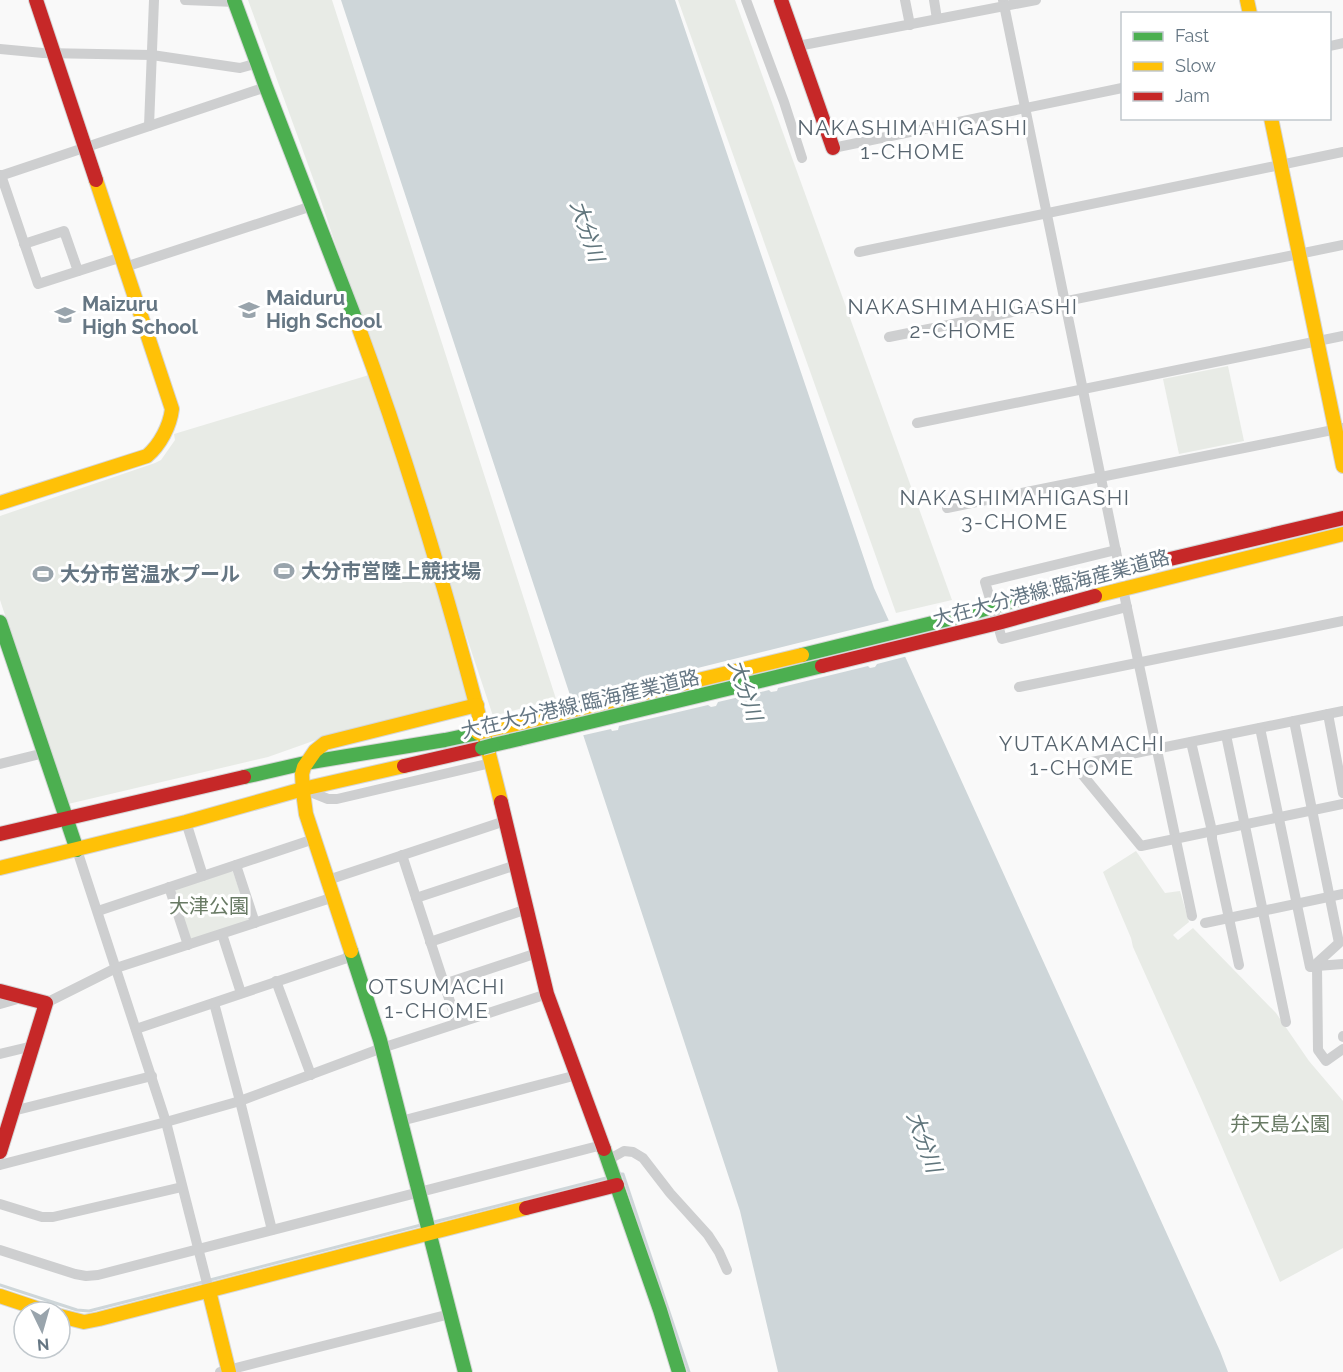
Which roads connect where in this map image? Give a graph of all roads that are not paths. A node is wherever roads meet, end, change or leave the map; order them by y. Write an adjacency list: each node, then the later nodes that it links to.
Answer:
1 (36, 0): 15 (street)
2 (154, 0): 16 (street)
3 (185, 0): 9 (street)
4 (746, 0): 26 (street)
5 (781, 0): 13 (street)
6 (905, 0): 12 (street)
7 (934, 0): 11 (street)
8 (1036, 0): 10 (street)
9 (235, 1): 17 (street)
10 (1004, 3): 11 (street); 20 (street)
11 (938, 19): 12 (street)
12 (910, 25): 13 (street)
13 (798, 46): 24 (street)
14 (0, 49): 15 (street)
15 (55, 54): 16 (street); 23 (street)
16 (152, 55): 17 (street); 22 (street)
17 (258, 63): 18 (street)
18 (266, 87): 22 (street); 29 (street)
19 (1121, 88): 20 (street)
20 (1025, 108): 24 (street); 30 (street)
21 (1271, 120): 27 (street)
22 (149, 126): 23 (street)
23 (85, 147): 28 (street); 35 (street)
24 (833, 148)
25 (1343, 152): 27 (street)
26 (802, 158)
27 (1281, 165): 30 (street); 34 (street)
28 (1, 176): 31 (street)
29 (312, 206): 35 (street); 58 (street)
30 (1047, 213): 33 (street); 37 (street)
31 (24, 244): 36 (street); 36 (street)
32 (1343, 245): 34 (street)
33 (859, 252)
34 (1299, 254): 37 (street); 40 (street)
35 (123, 262): 36 (street); 46 (street)
36 (78, 272)
37 (1065, 302): 39 (street); 41 (street)
38 (1343, 336): 40 (street)
39 (889, 338)
40 (1317, 341): 41 (street); 43 (street)
41 (1083, 389): 42 (street); 45 (street)
42 (917, 423)
43 (1339, 428): 44 (street); 45 (street)
44 (1343, 466)
45 (1101, 477): 47 (street); 50 (street)
46 (0, 503)
47 (947, 508)
48 (1343, 518): 51 (street, 大在大分港線;臨海産業道路)
49 (1343, 534): 52 (street, 大在大分港線;臨海産業道路)
50 (1116, 550): 51 (street); 53 (street)
51 (1120, 571): 69 (street, 大在大分港線;臨海産業道路, bridge)
52 (1123, 589): 53 (street); 70 (street, 大在大分港線;臨海産業道路, bridge)
53 (1127, 607): 56 (street)
54 (1343, 621): 56 (street)
55 (0, 622): 66 (street)
56 (1138, 663): 57 (street); 65 (street)
57 (1019, 687)
58 (477, 705): 67 (street); 69 (street)
59 (1343, 711): 60 (street)
60 (1328, 714): 61 (street); 71 (street)
61 (1294, 721): 62 (street); 73 (street)
62 (1260, 728): 63 (street); 75 (street)
63 (1226, 735): 64 (street); 78 (street)
64 (1191, 742): 65 (street); 79 (street)
65 (1157, 749): 82 (street); 82 (street)
66 (44, 753): 68 (street); 74 (street)
67 (491, 763): 70 (street); 76 (street)
68 (0, 764)
69 (305, 764): 70 (street); 74 (street, 大在大分港線;臨海産業道路)
70 (303, 789): 77 (street, 大在大分港線;臨海産業道路); 81 (street)
71 (1343, 793)
72 (1343, 804): 73 (street)
73 (1312, 811): 75 (street); 93 (street)
74 (66, 818): 80 (street, 大在大分港線;臨海産業道路); 83 (street)
75 (1278, 818): 78 (street); 95 (street)
76 (505, 821): 84 (street); 86 (street)
77 (186, 822): 83 (street, 大在大分港線;臨海産業道路); 88 (street)
78 (1244, 825): 79 (street); 97 (street)
79 (1212, 831): 82 (street); 100 (street)
80 (0, 834)
81 (314, 839): 85 (street); 89 (street)
82 (1176, 839): 99 (street)
83 (76, 850): 87 (street, 大在大分港線;臨海産業道路); 98 (street)
84 (402, 855): 89 (street); 94 (street)
85 (236, 865): 88 (street); 101 (street)
86 (516, 865): 94 (street); 96 (street)
87 (0, 868)
88 (203, 876): 90 (street)
89 (328, 880): 92 (street)
90 (169, 887): 98 (street); 105 (street)
91 (1343, 894): 93 (street)
92 (334, 897): 101 (street); 107 (street)
93 (1330, 897): 95 (street); 110 (street)
94 (416, 898): 104 (street)
95 (1296, 903): 97 (street); 110 (street)
96 (527, 909): 104 (street); 106 (street)
97 (1262, 910): 100 (street); 121 (street)
98 (98, 911): 111 (street)
99 (1192, 916)
100 (1228, 918): 102 (street); 109 (street)
101 (255, 923): 103 (street)
102 (1205, 923)
103 (222, 934): 105 (street); 115 (street)
104 (430, 942): 113 (street)
105 (189, 945): 111 (street)
106 (537, 953): 113 (street); 116 (street)
107 (353, 956): 112 (street); 125 (street)
108 (1343, 964): 110 (street)
109 (1239, 965)
110 (1317, 966): 126 (street)
111 (116, 968): 119 (street); 123 (street)
112 (276, 981): 115 (street); 128 (street)
113 (444, 984): 122 (street)
114 (0, 992): 117 (street)
115 (241, 993): 118 (street)
116 (547, 994): 122 (street); 129 (street)
117 (25, 998): 119 (street); 120 (street)
118 (214, 1002): 123 (street); 131 (street)
119 (46, 1003): 124 (street)
120 (0, 1004)
121 (1286, 1022)
122 (457, 1023): 125 (street)
123 (136, 1029): 130 (street)
124 (33, 1046): 127 (street); 132 (street)
125 (382, 1048): 128 (street); 133 (street)
126 (1343, 1049)
127 (0, 1054)
128 (311, 1075): 131 (street)
129 (577, 1075): 133 (street); 135 (street)
130 (152, 1076): 132 (street); 134 (street)
131 (240, 1101): 134 (street); 143 (street)
132 (8, 1116): 136 (street)
133 (401, 1121): 140 (street)
134 (166, 1122): 137 (street); 139 (street)
135 (602, 1145): 138 (street); 140 (street)
136 (0, 1152)
137 (0, 1165)
138 (613, 1175): 142 (street); 146 (street); 152 (street)
139 (182, 1187): 141 (street); 144 (street)
140 (419, 1192): 142 (street); 143 (street)
141 (0, 1204)
142 (428, 1227): 147 (street); 148 (street)
143 (272, 1230): 144 (street)
144 (198, 1249): 145 (street); 147 (street)
145 (0, 1250)
146 (727, 1270)
147 (207, 1284): 149 (street); 150 (street)
148 (450, 1314): 150 (street); 151 (street)
149 (72, 1319)
150 (226, 1371)
151 (465, 1372)
152 (679, 1372)

